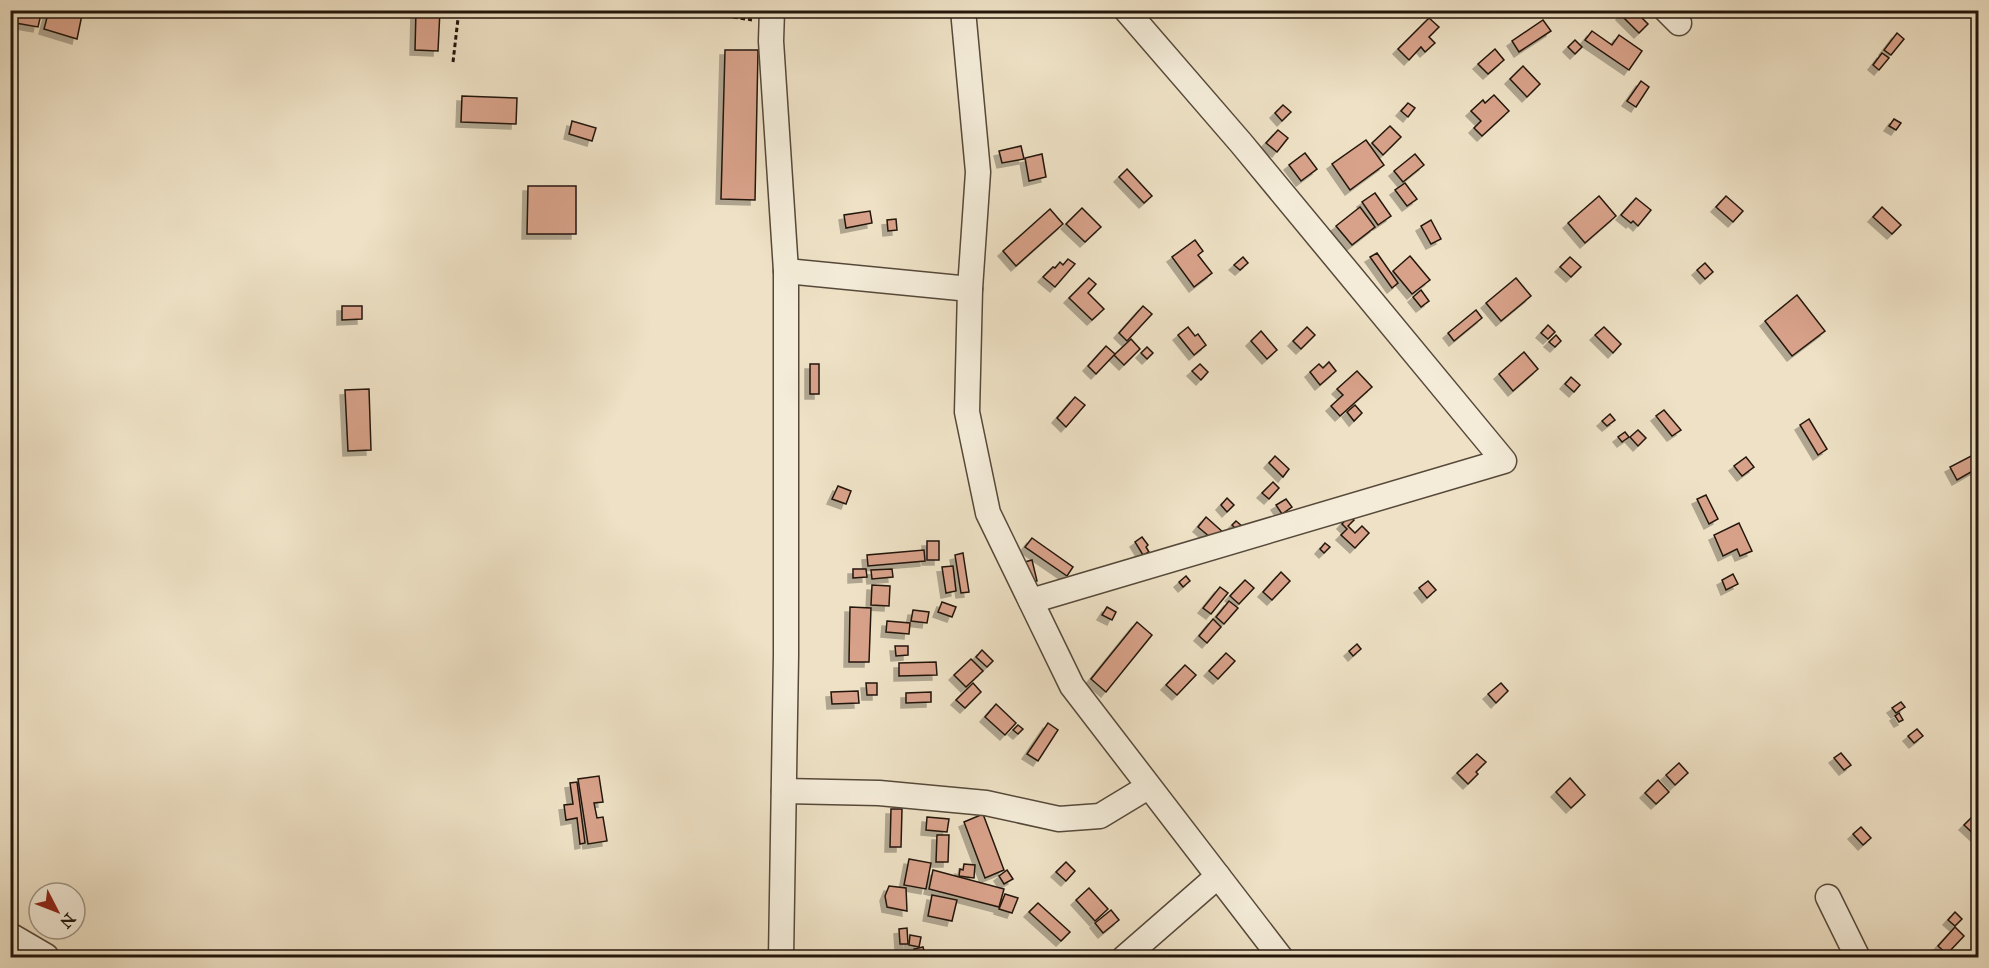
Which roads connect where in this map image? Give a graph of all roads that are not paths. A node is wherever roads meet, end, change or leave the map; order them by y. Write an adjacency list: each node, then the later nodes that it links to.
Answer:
1 (963, 10): 5 (street)
2 (1126, 10): 6 (street)
3 (772, 16): 4 (street)
4 (786, 271): 5 (street); 8 (street)
5 (970, 289): 6 (street)
6 (1031, 601): 7 (street)
7 (1148, 787): 8 (street); 9 (street)
8 (784, 791): 13 (street)
9 (1218, 876): 14 (street); 15 (street)
10 (1828, 897): 16 (street)
11 (10, 935): 12 (street)
12 (44, 957)
13 (781, 957)
14 (1124, 957)
15 (1281, 957)
16 (1857, 957)

